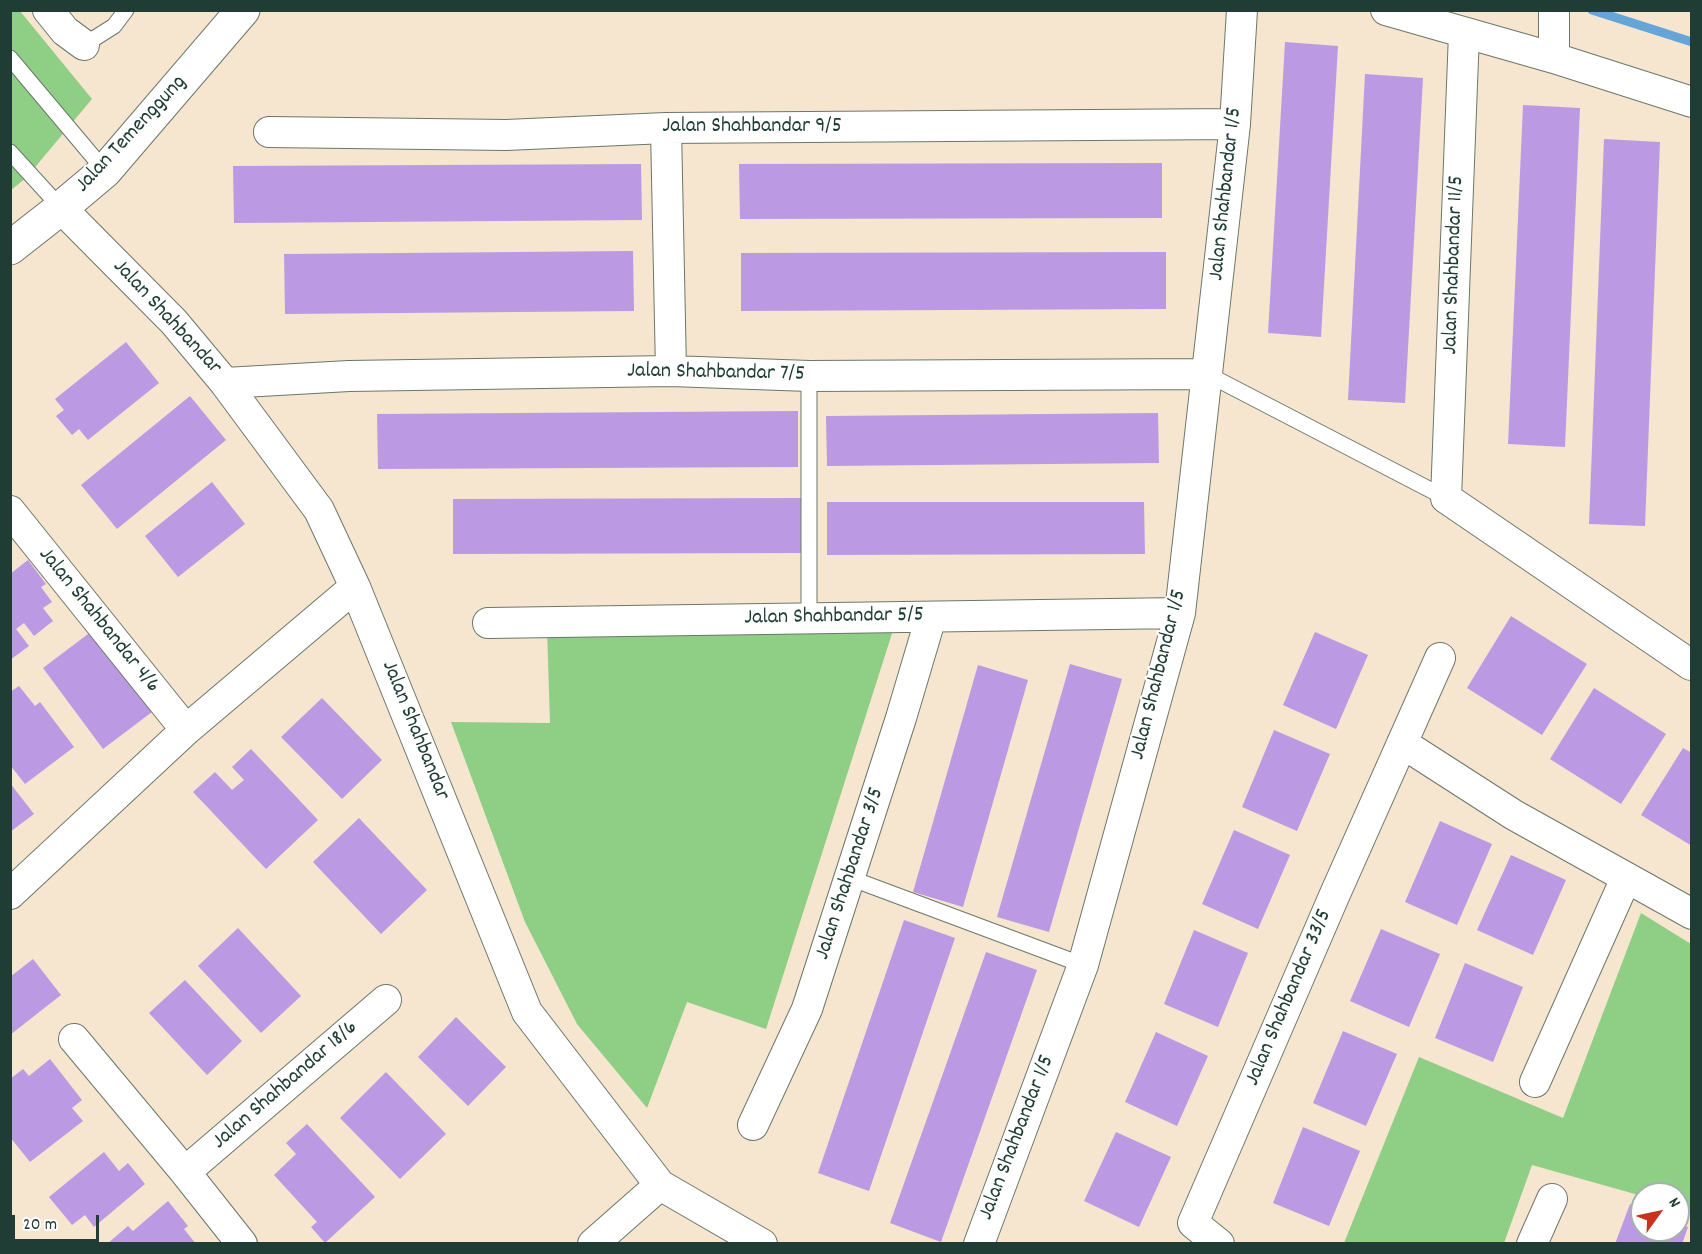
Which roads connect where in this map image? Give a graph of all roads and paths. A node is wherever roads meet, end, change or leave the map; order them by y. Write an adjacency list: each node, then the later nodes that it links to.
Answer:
1 (48, 10): 8 (street)
2 (126, 10): 8 (lane)
3 (243, 10): 16 (street, Jalan Temenggung)
4 (1242, 10): 12 (street, Jalan Shahbandar 1/5)
5 (1386, 10): 7 (street)
6 (1554, 10): 10 (street)
7 (1464, 33): 10 (street); 23 (street, Jalan Shahbandar 11/5)
8 (84, 45)
9 (10, 58): 16 (lane)
10 (1554, 58): 11 (street)
11 (1692, 102)
12 (1235, 124): 13 (street, Jalan Shahbandar 9/5); 20 (street, Jalan Shahbandar 1/5)
13 (666, 128): 14 (street, Jalan Shahbandar 9/5); 19 (street)
14 (269, 132)
15 (10, 152): 17 (lane)
16 (105, 171): 17 (street, Jalan Temenggung)
17 (62, 208): 18 (street, Jalan Temenggung); 22 (street, Jalan Shahbandar)
18 (10, 248)
19 (671, 371): 21 (street, Jalan Shahbandar 7/5); 22 (street, Jalan Shahbandar 7/5)
20 (1208, 374): 21 (street, Jalan Shahbandar 7/5); 23 (lane); 26 (street, Jalan Shahbandar 1/5)
21 (809, 376): 28 (lane)
22 (225, 383): 25 (street, Jalan Shahbandar)
23 (1446, 498): 32 (street)
24 (10, 512): 33 (street, Jalan Shahbandar 4/6)
25 (356, 587): 33 (street); 45 (street, Jalan Shahbandar)
26 (1180, 613): 27 (street, Jalan Shahbandar 5/5); 39 (street, Jalan Shahbandar 1/5)
27 (931, 617): 28 (street, Jalan Shahbandar 5/5); 35 (street, Jalan Shahbandar 3/5)
28 (809, 618): 29 (street, Jalan Shahbandar 5/5)
29 (488, 623)
30 (1692, 652): 32 (street)
31 (1440, 658): 34 (street, Jalan Shahbandar 33/5)
32 (1691, 665)
33 (186, 730): 37 (street)
34 (1402, 743): 36 (street); 51 (street, Jalan Shahbandar 33/5)
35 (850, 878): 39 (lane); 43 (street, Jalan Shahbandar 3/5)
36 (1626, 878): 38 (street); 42 (street)
37 (10, 894)
38 (1692, 914)
39 (1083, 965): 50 (street, Jalan Shahbandar 1/5)
40 (386, 1000): 44 (street, Jalan Shahbandar 18/6)
41 (74, 1039): 44 (street)
42 (1534, 1082)
43 (753, 1125)
44 (185, 1172): 47 (street)
45 (660, 1185): 48 (street); 49 (street, Jalan Shahbandar)
46 (1552, 1199): 52 (street)
47 (242, 1244)
48 (593, 1244)
49 (762, 1244)
50 (979, 1244)
51 (1219, 1244)
52 (1532, 1244)

